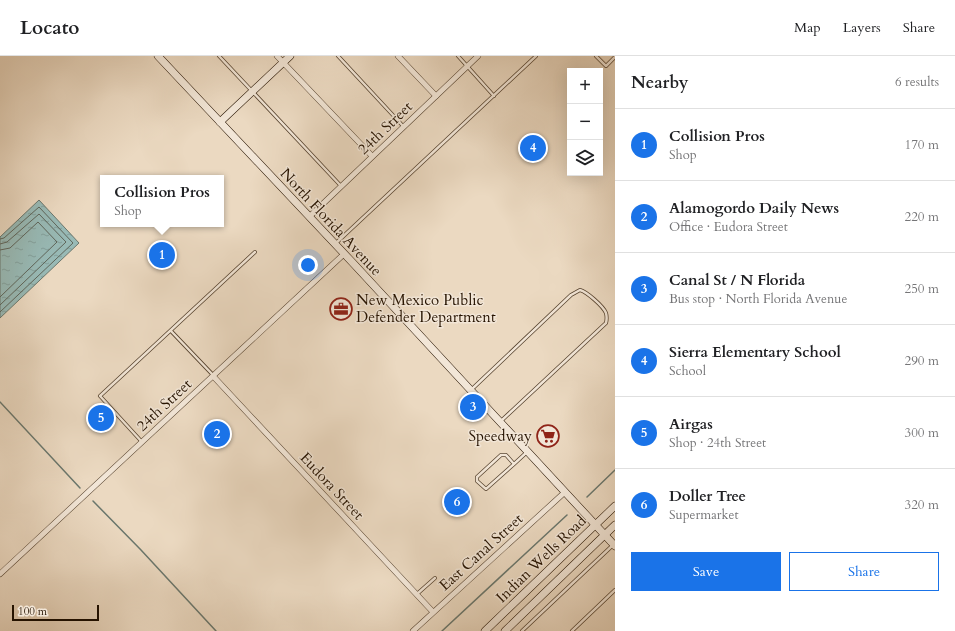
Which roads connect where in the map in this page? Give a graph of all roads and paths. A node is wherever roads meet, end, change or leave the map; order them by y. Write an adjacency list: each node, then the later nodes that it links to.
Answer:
1 (159, 56): 17 (main road, North Florida Avenue)
2 (219, 56): 14 (lane)
3 (277, 56): 12 (street)
4 (290, 56): 12 (main road)
5 (338, 56): 18 (lane)
6 (398, 56): 15 (street)
7 (458, 56): 13 (lane)
8 (478, 56): 13 (street, 24th Street)
9 (536, 56): 16 (lane)
10 (596, 56): 11 (lane)
11 (615, 57)
12 (283, 62): 14 (main road); 19 (street)
13 (467, 66): 15 (street, 24th Street); 16 (lane)
14 (252, 92): 17 (main road); 20 (lane)
15 (436, 96): 18 (street, 24th Street)
16 (494, 96): 22 (lane)
17 (220, 122): 21 (main road, North Florida Avenue)
18 (404, 126): 19 (street, 24th Street)
19 (372, 156): 20 (street, 24th Street)
20 (341, 186): 21 (street, 24th Street)
21 (309, 217): 22 (main road, North Florida Avenue)
22 (335, 244): 24 (main road, North Florida Avenue)
23 (255, 252): 25 (lane)
24 (344, 254): 26 (street, 24th Street); 27 (main road, North Florida Avenue)
25 (171, 331): 26 (lane); 29 (lane)
26 (213, 376): 29 (street, 24th Street); 41 (street, Eudora Street)
27 (470, 390): 28 (main road, North Florida Avenue); 28 (lane)
28 (500, 422): 30 (main road, North Florida Avenue)
29 (142, 442): 38 (street, 24th Street)
30 (527, 451): 31 (lane); 32 (main road, North Florida Avenue)
31 (514, 464): 31 (lane)
32 (565, 492): 34 (main road, North Florida Avenue); 42 (street, East Canal Street)
33 (615, 506): 34 (main road, Indian Wells Road)
34 (596, 525): 36 (main road, North Florida Avenue); 44 (main road, Indian Wells Road)
35 (615, 525): 36 (main road, Indian Wells Road)
36 (605, 535): 37 (main road, North Florida Avenue); 45 (main road, Indian Wells Road)
37 (614, 545): 46 (lane)
38 (0, 574)
39 (435, 578): 41 (lane)
40 (615, 590): 47 (lane)
41 (417, 594): 42 (street, Eudora Street)
42 (433, 612): 43 (street, East Canal Street)
43 (412, 631)
44 (485, 631)
45 (505, 631)
46 (522, 631)
47 (572, 631)

